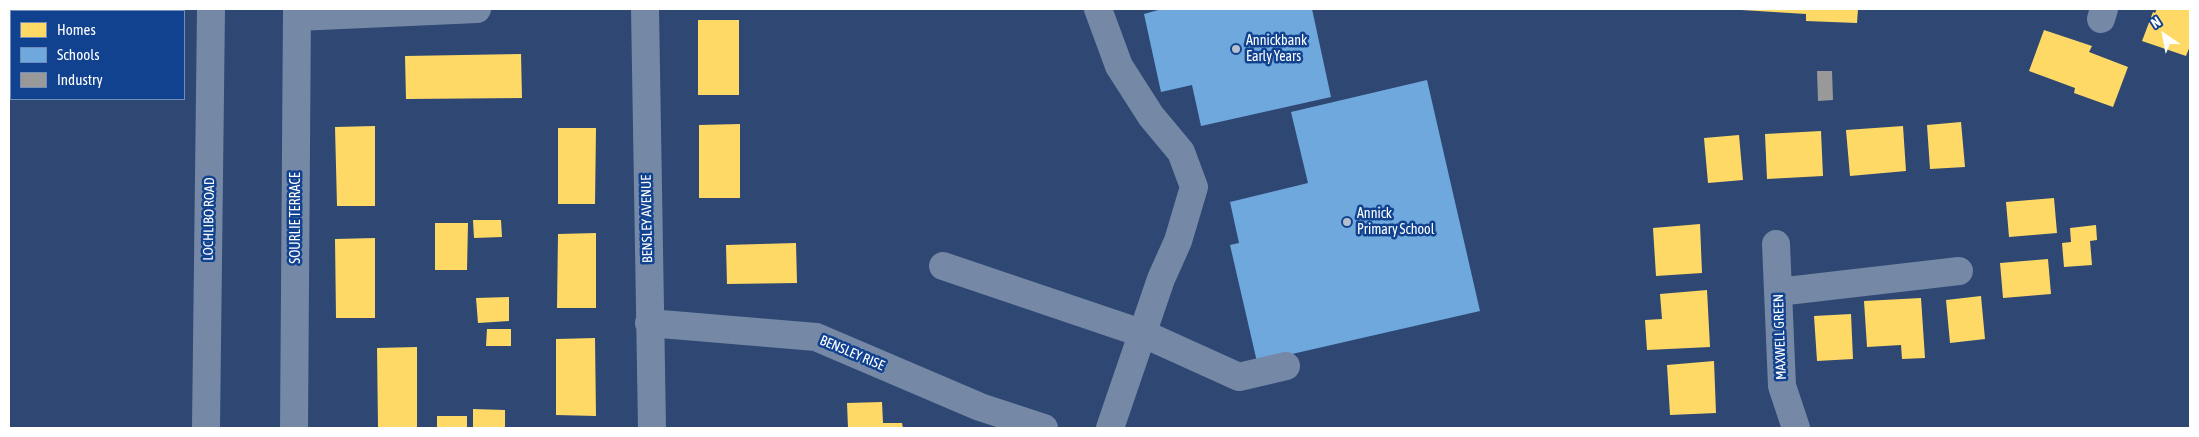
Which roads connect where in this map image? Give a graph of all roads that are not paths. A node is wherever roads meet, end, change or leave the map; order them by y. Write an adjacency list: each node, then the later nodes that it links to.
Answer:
1 (212, 9): 14 (street, LOCHLIBO ROAD)
2 (477, 9): 5 (street)
3 (645, 9): 10 (street, BENSLEY AVENUE)
4 (1098, 9): 11 (street)
5 (297, 13): 15 (street, SOURLIE TERRACE)
6 (1776, 244): 9 (street, MAXWELL GREEN)
7 (943, 266): 11 (street)
8 (1959, 271): 9 (street)
9 (1778, 292): 19 (street, MAXWELL GREEN)
10 (649, 323): 13 (street, BENSLEY RISE); 16 (street, BENSLEY AVENUE)
11 (1144, 334): 12 (street); 18 (street)
12 (1286, 366)
13 (976, 418): 17 (street, BENSLEY RISE)
14 (206, 428)
15 (294, 428)
16 (652, 428)
17 (1044, 428)
18 (1110, 428)
19 (1796, 428)

